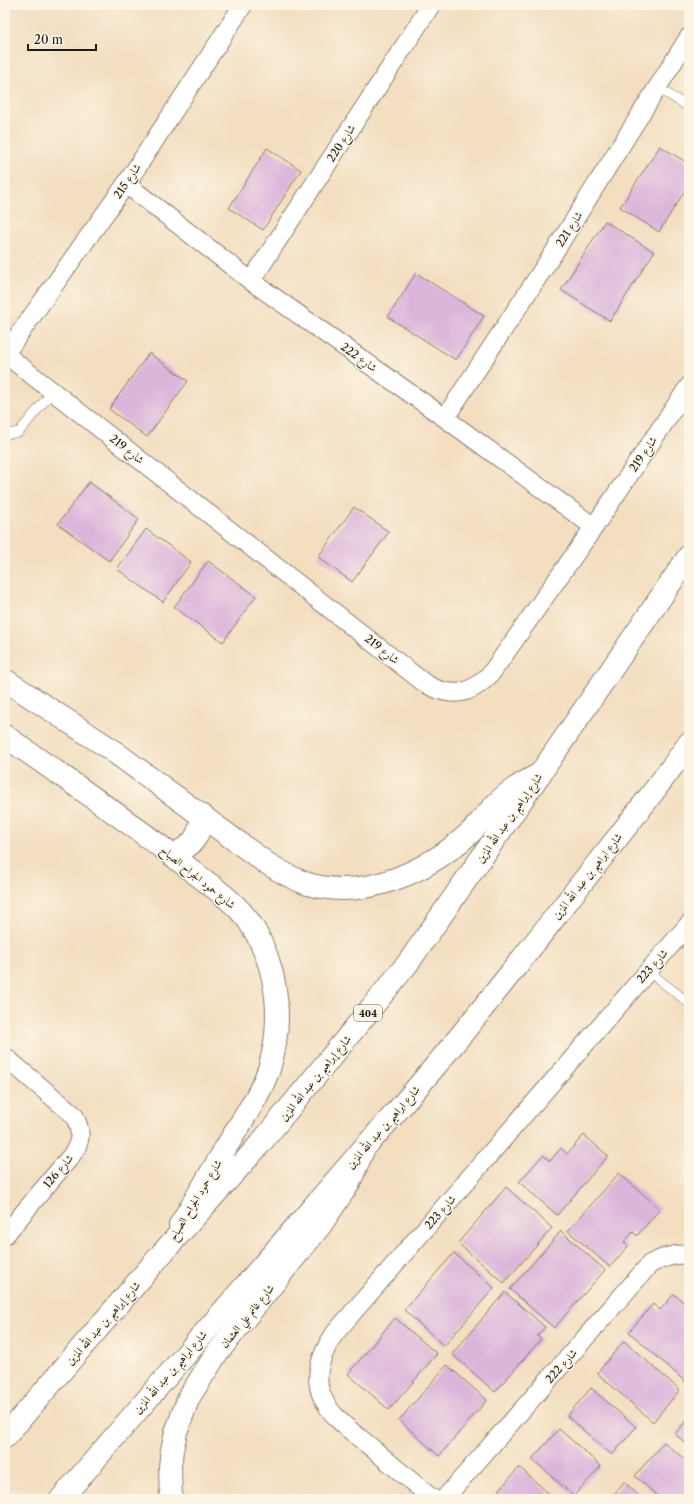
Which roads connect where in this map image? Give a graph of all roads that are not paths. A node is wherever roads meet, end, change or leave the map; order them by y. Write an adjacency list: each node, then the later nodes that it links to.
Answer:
1 (243, 5): 6 (street, شارع 215)
2 (431, 5): 7 (street, شارع 220)
3 (689, 37): 4 (street, شارع 221)
4 (658, 88): 5 (lane); 11 (street, شارع 221)
5 (689, 107)
6 (126, 184): 7 (street, شارع 222); 8 (street, شارع 215)
7 (251, 281): 11 (street, شارع 222)
8 (5, 354): 10 (street, شارع 219)
9 (689, 386): 13 (street, شارع 219)
10 (53, 391): 12 (lane); 13 (street, شارع 219)
11 (445, 418): 13 (street, شارع 222)
12 (5, 433)
13 (594, 527)
14 (689, 556): 18 (main road, شارع إبراهيم بن عبد الله المزين / 404)
15 (5, 680): 19 (main road)
16 (5, 736): 20 (main road, شارع حمود الجراح الصباح)
17 (689, 743): 25 (main road, شارع ابراهيم بن عبد الله المزين)
18 (540, 774): 19 (main road); 27 (main road, شارع إبراهيم بن عبد الله المزين / 404)
19 (202, 816): 20 (main road)
20 (172, 855): 27 (main road, شارع حمود الجراح الصباح)
21 (689, 924): 22 (street, شارع 223)
22 (648, 971): 23 (lane); 32 (street, شارع 223)
23 (689, 1003)
24 (5, 1057): 26 (street, شارع 126)
25 (364, 1148): 30 (main road, شارع ابراهيم بن عبد الله المزين); 31 (main road, شارع غانم علي العثمان)
26 (5, 1235)
27 (165, 1250): 29 (main road, شارع إبراهيم بن عبد الله المزين / 404)
28 (689, 1255): 33 (street, شارع 222)
29 (5, 1437)
30 (61, 1499)
31 (171, 1499)
32 (433, 1499)
33 (444, 1499)

